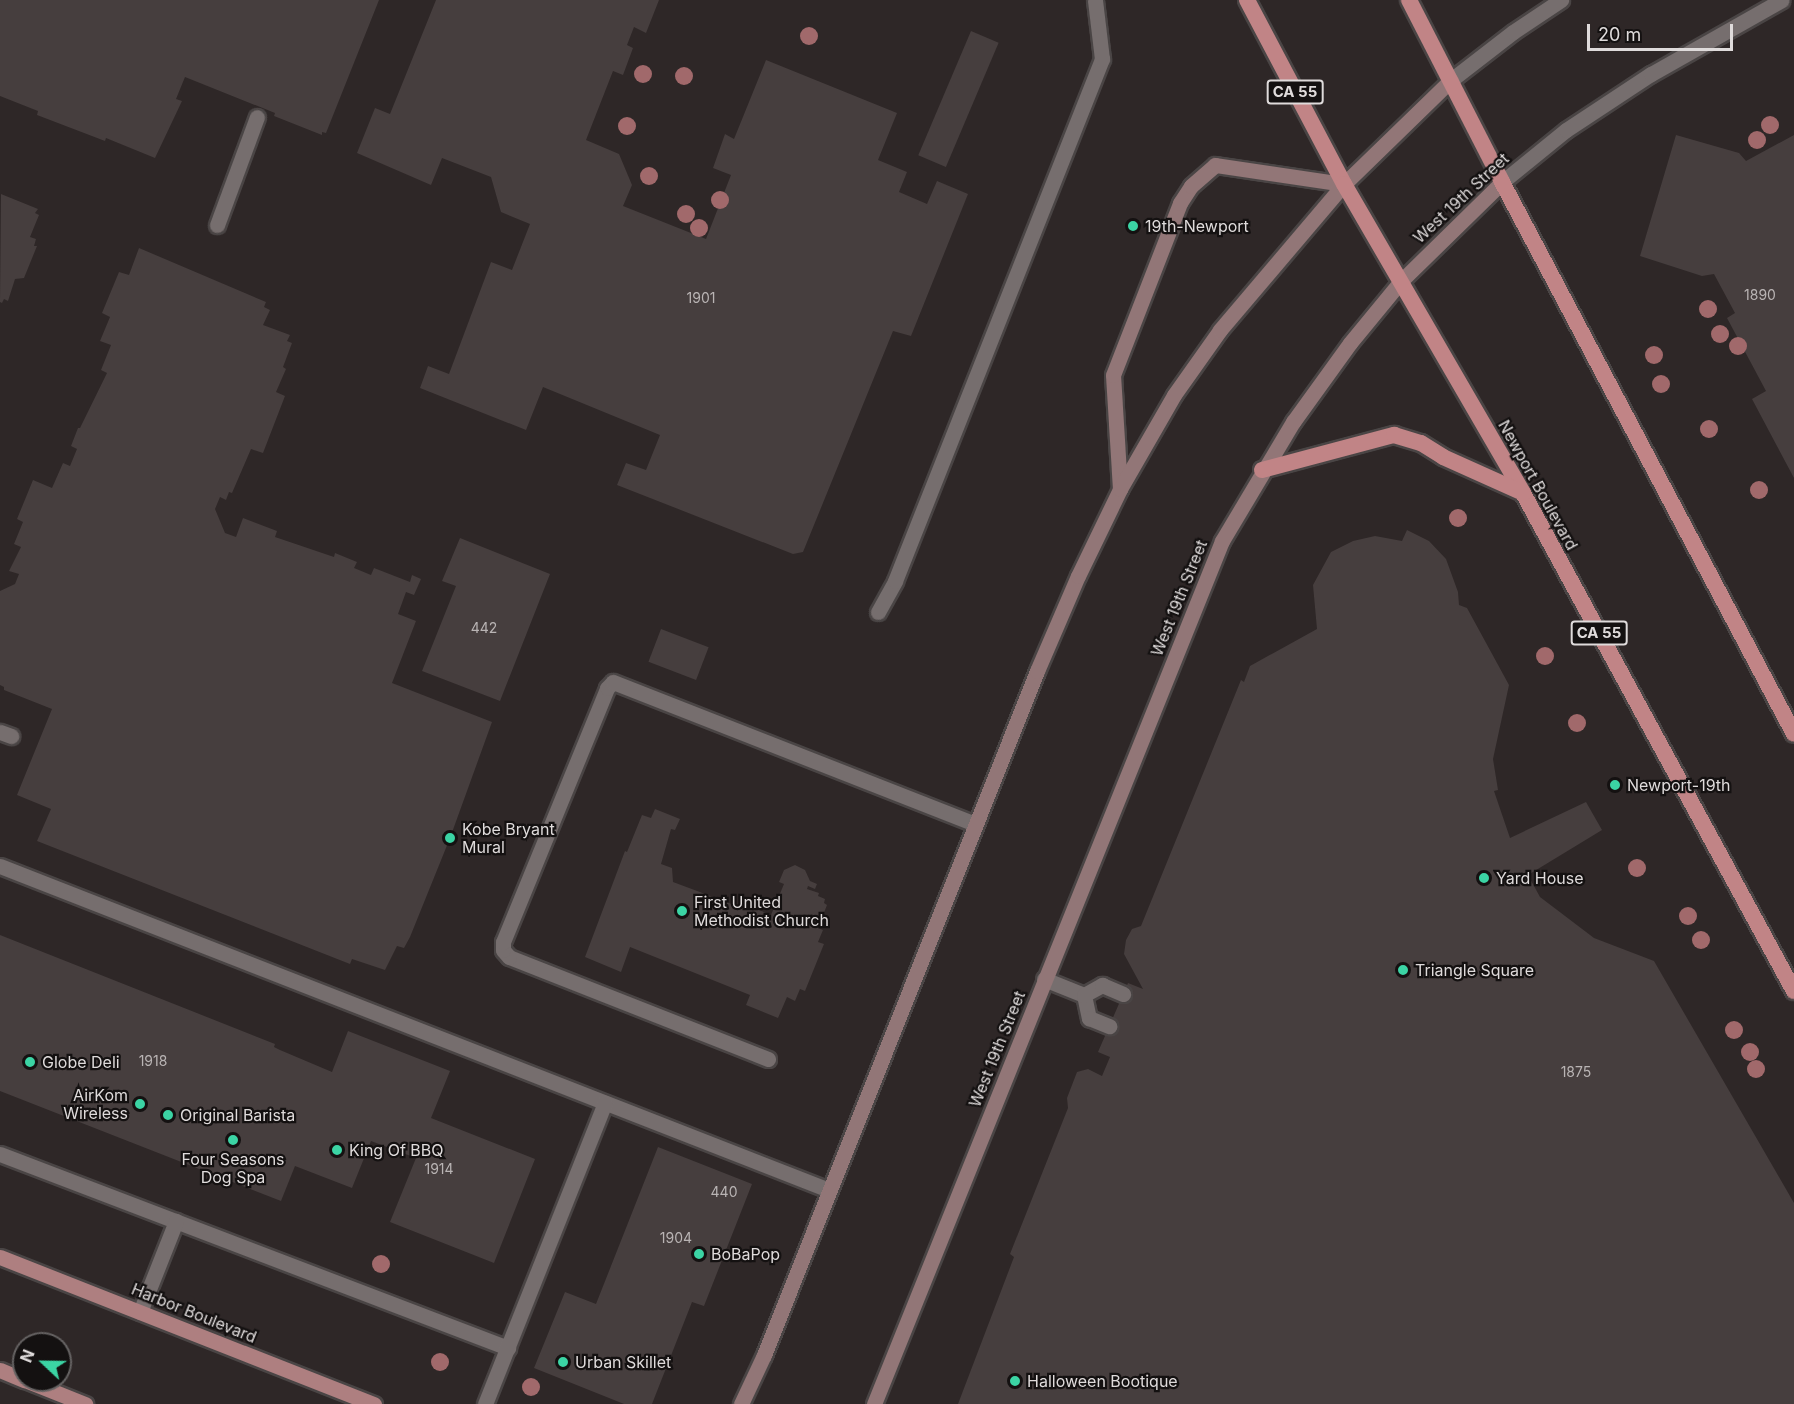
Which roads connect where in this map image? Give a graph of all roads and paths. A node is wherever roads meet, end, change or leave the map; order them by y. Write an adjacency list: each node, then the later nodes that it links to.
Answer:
1 (1095, 0): 15 (street)
2 (1247, 0): 9 (highway, Newport Boulevard / CA 55)
3 (1409, 0): 6 (highway)
4 (1561, 0): 6 (street)
5 (1782, 0): 8 (street, West 19th Street)
6 (1451, 80): 8 (highway); 9 (main road)
7 (257, 117): 10 (street)
8 (1502, 182): 11 (main road, West 19th Street); 16 (highway)
9 (1344, 184): 11 (highway, Newport Boulevard / CA 55); 13 (main road); 13 (main road)
10 (217, 225)
11 (1401, 281): 12 (main road, West 19th Street); 14 (highway, Newport Boulevard / CA 55)
12 (1262, 470): 14 (highway); 19 (main road, West 19th Street)
13 (1120, 489): 17 (main road)
14 (1523, 493): 20 (highway, Newport Boulevard / CA 55)
15 (878, 612)
16 (1794, 734)
17 (975, 824): 24 (street); 27 (main road)
18 (0, 866): 25 (street)
19 (1044, 979): 22 (street); 37 (main road, West 19th Street)
20 (1794, 991)
21 (1123, 994): 22 (street)
22 (1084, 995): 23 (street)
23 (1109, 1026)
24 (768, 1059)
25 (605, 1103): 27 (street); 31 (street)
26 (0, 1154): 28 (street)
27 (828, 1190): 36 (main road)
28 (176, 1221): 30 (street); 31 (street)
29 (0, 1257): 30 (main road, Harbor Boulevard)
30 (140, 1312): 34 (main road, Harbor Boulevard)
31 (508, 1348): 35 (street)
32 (54, 1392): 33 (main road)
33 (85, 1404)
34 (374, 1404)
35 (485, 1404)
36 (741, 1404)
37 (874, 1404)

